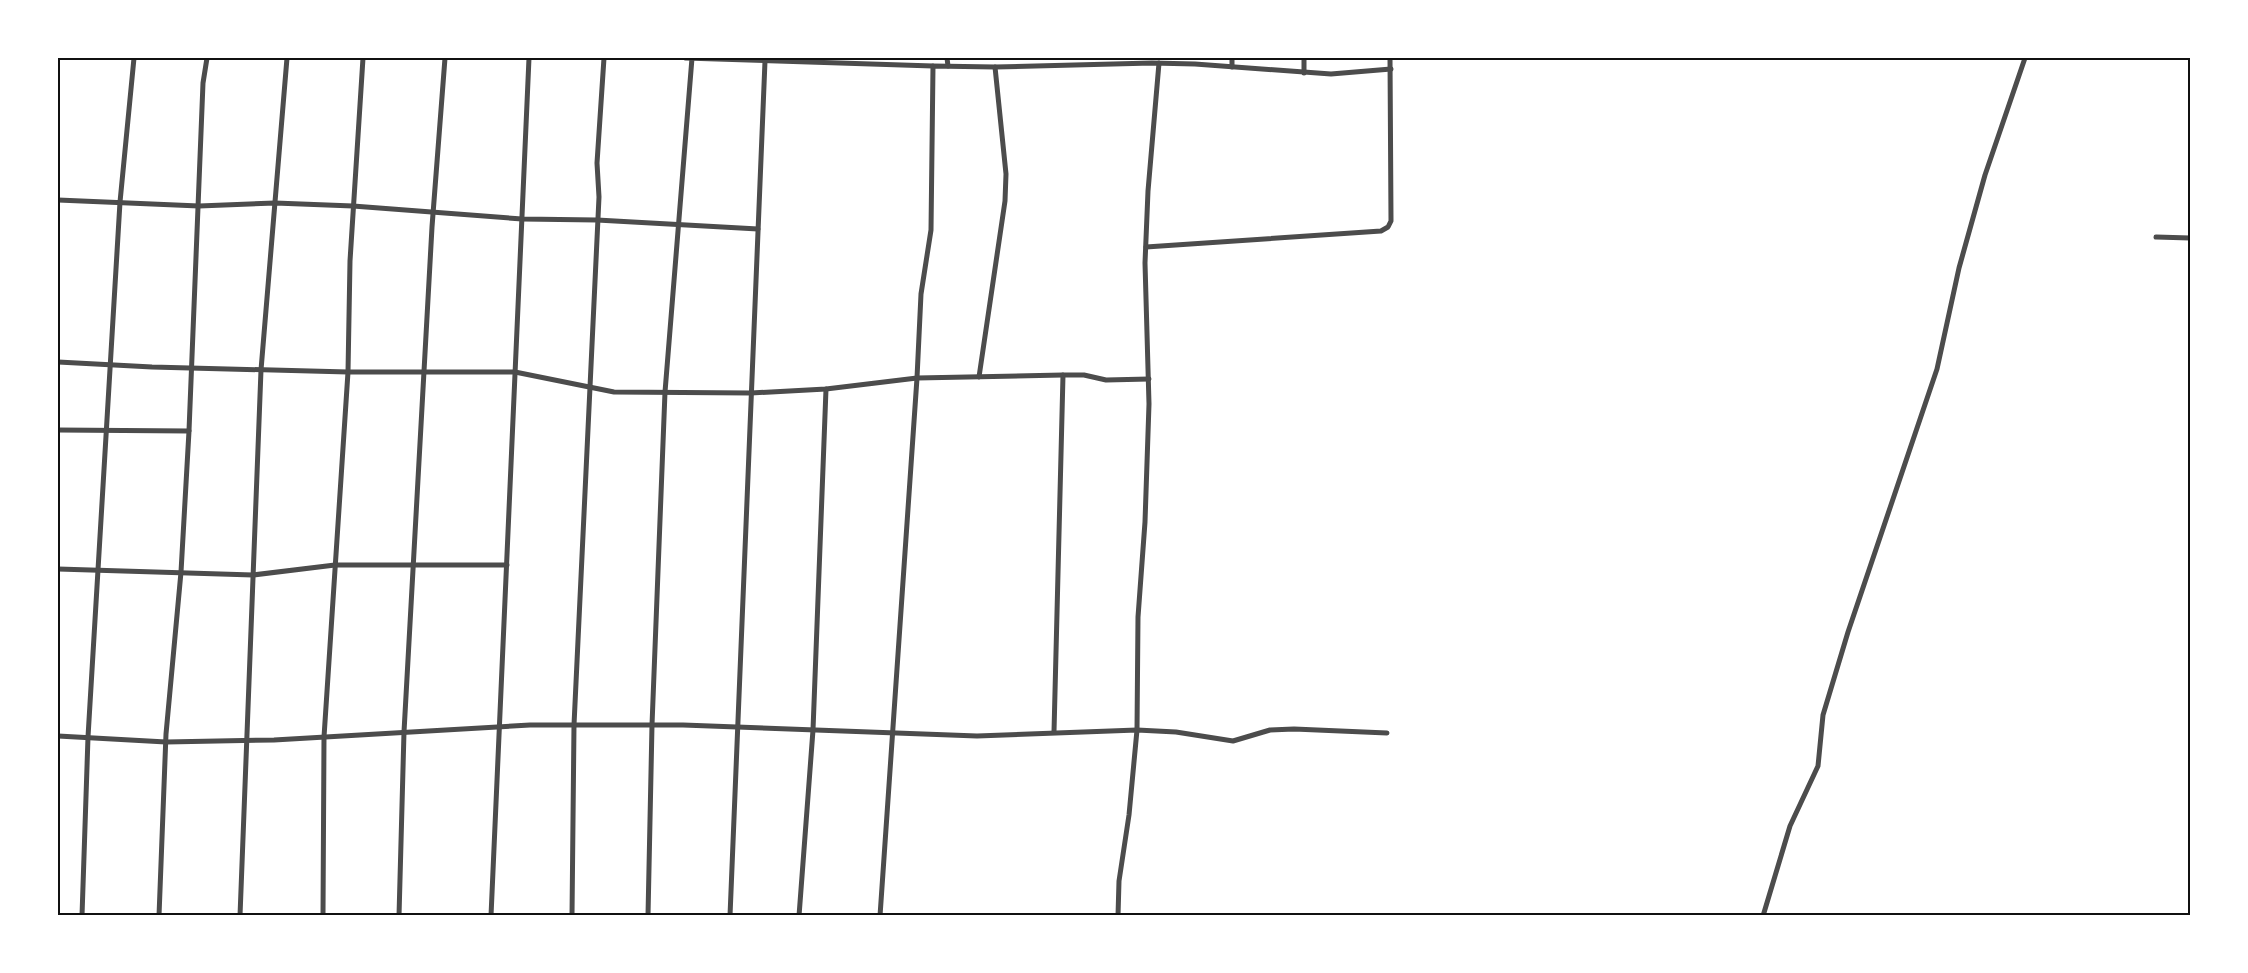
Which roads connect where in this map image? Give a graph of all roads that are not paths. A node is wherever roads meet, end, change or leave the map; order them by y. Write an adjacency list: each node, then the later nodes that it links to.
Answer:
1 (134, 58): 29 (street)
2 (207, 58): 31 (street)
3 (286, 58): 30 (street)
4 (363, 58): 32 (street)
5 (445, 58): 33 (street)
6 (529, 58): 34 (street)
7 (604, 58): 35 (street)
8 (686, 58): 9 (street)
9 (692, 58): 18 (street); 36 (street)
10 (858, 58): 20 (street)
11 (947, 58): 23 (street)
12 (1045, 58): 21 (street)
13 (1232, 58): 25 (street)
14 (1304, 58): 27 (street)
15 (1390, 58): 26 (street)
16 (2025, 58): 93 (street)
17 (794, 59): 18 (street); 20 (street)
18 (765, 60): 37 (street)
19 (1159, 63): 21 (street); 25 (street); 40 (street)
20 (858, 64): 22 (street)
21 (1044, 65): 24 (street)
22 (933, 66): 23 (street); 50 (street)
23 (948, 66): 24 (street)
24 (995, 67): 49 (street)
25 (1232, 67): 27 (street)
26 (1391, 69): 27 (street); 40 (street)
27 (1304, 73)
28 (58, 200): 29 (street)
29 (120, 202): 31 (street); 42 (street)
30 (275, 204): 31 (street); 32 (street); 44 (street)
31 (199, 206): 43 (street)
32 (353, 206): 33 (street); 45 (street)
33 (434, 211): 34 (street); 47 (street)
34 (522, 219): 35 (street); 46 (street)
35 (597, 220): 36 (street); 52 (street)
36 (678, 225): 37 (street); 54 (street)
37 (758, 229): 55 (street)
38 (2156, 236): 39 (street)
39 (2190, 238)
40 (1146, 247): 51 (street)
41 (58, 362): 42 (street)
42 (110, 366): 43 (street); 57 (street)
43 (191, 368): 44 (street); 58 (street)
44 (261, 370): 45 (street); 65 (street)
45 (348, 372): 47 (street); 60 (street)
46 (515, 372): 47 (street); 52 (street); 61 (street)
47 (426, 373): 59 (street)
48 (1063, 375): 49 (street); 51 (street); 73 (street)
49 (979, 377): 50 (street)
50 (917, 378): 53 (street); 75 (street)
51 (1149, 379): 71 (street)
52 (590, 387): 54 (street); 66 (street)
53 (826, 388): 55 (street); 70 (street)
54 (665, 392): 55 (street); 67 (street)
55 (752, 392): 69 (street)
56 (58, 430): 57 (street)
57 (106, 430): 58 (street); 63 (street)
58 (189, 431): 64 (street)
59 (414, 564): 60 (street); 61 (street); 72 (street)
60 (335, 565): 65 (street); 78 (street)
61 (507, 565): 68 (street)
62 (58, 570): 63 (street)
63 (98, 570): 64 (street); 77 (street)
64 (180, 572): 65 (street); 80 (street)
65 (253, 575): 79 (street)
66 (574, 725): 67 (street); 68 (street); 87 (street)
67 (652, 725): 69 (street); 88 (street)
68 (500, 726): 72 (street); 86 (street)
69 (738, 728): 70 (street); 89 (street)
70 (813, 730): 75 (street); 90 (street)
71 (1137, 730): 73 (street); 74 (street); 92 (street)
72 (404, 732): 78 (street); 85 (street)
73 (1054, 732): 75 (street)
74 (1387, 733)
75 (893, 734): 91 (street)
76 (58, 736): 77 (street)
77 (88, 737): 80 (street); 81 (street)
78 (324, 737): 79 (street); 84 (street)
79 (247, 740): 80 (street); 83 (street)
80 (166, 742): 82 (street)
81 (82, 916)
82 (159, 916)
83 (240, 916)
84 (323, 916)
85 (400, 916)
86 (491, 916)
87 (572, 916)
88 (648, 916)
89 (730, 916)
90 (799, 916)
91 (880, 916)
92 (1118, 916)
93 (1763, 916)

